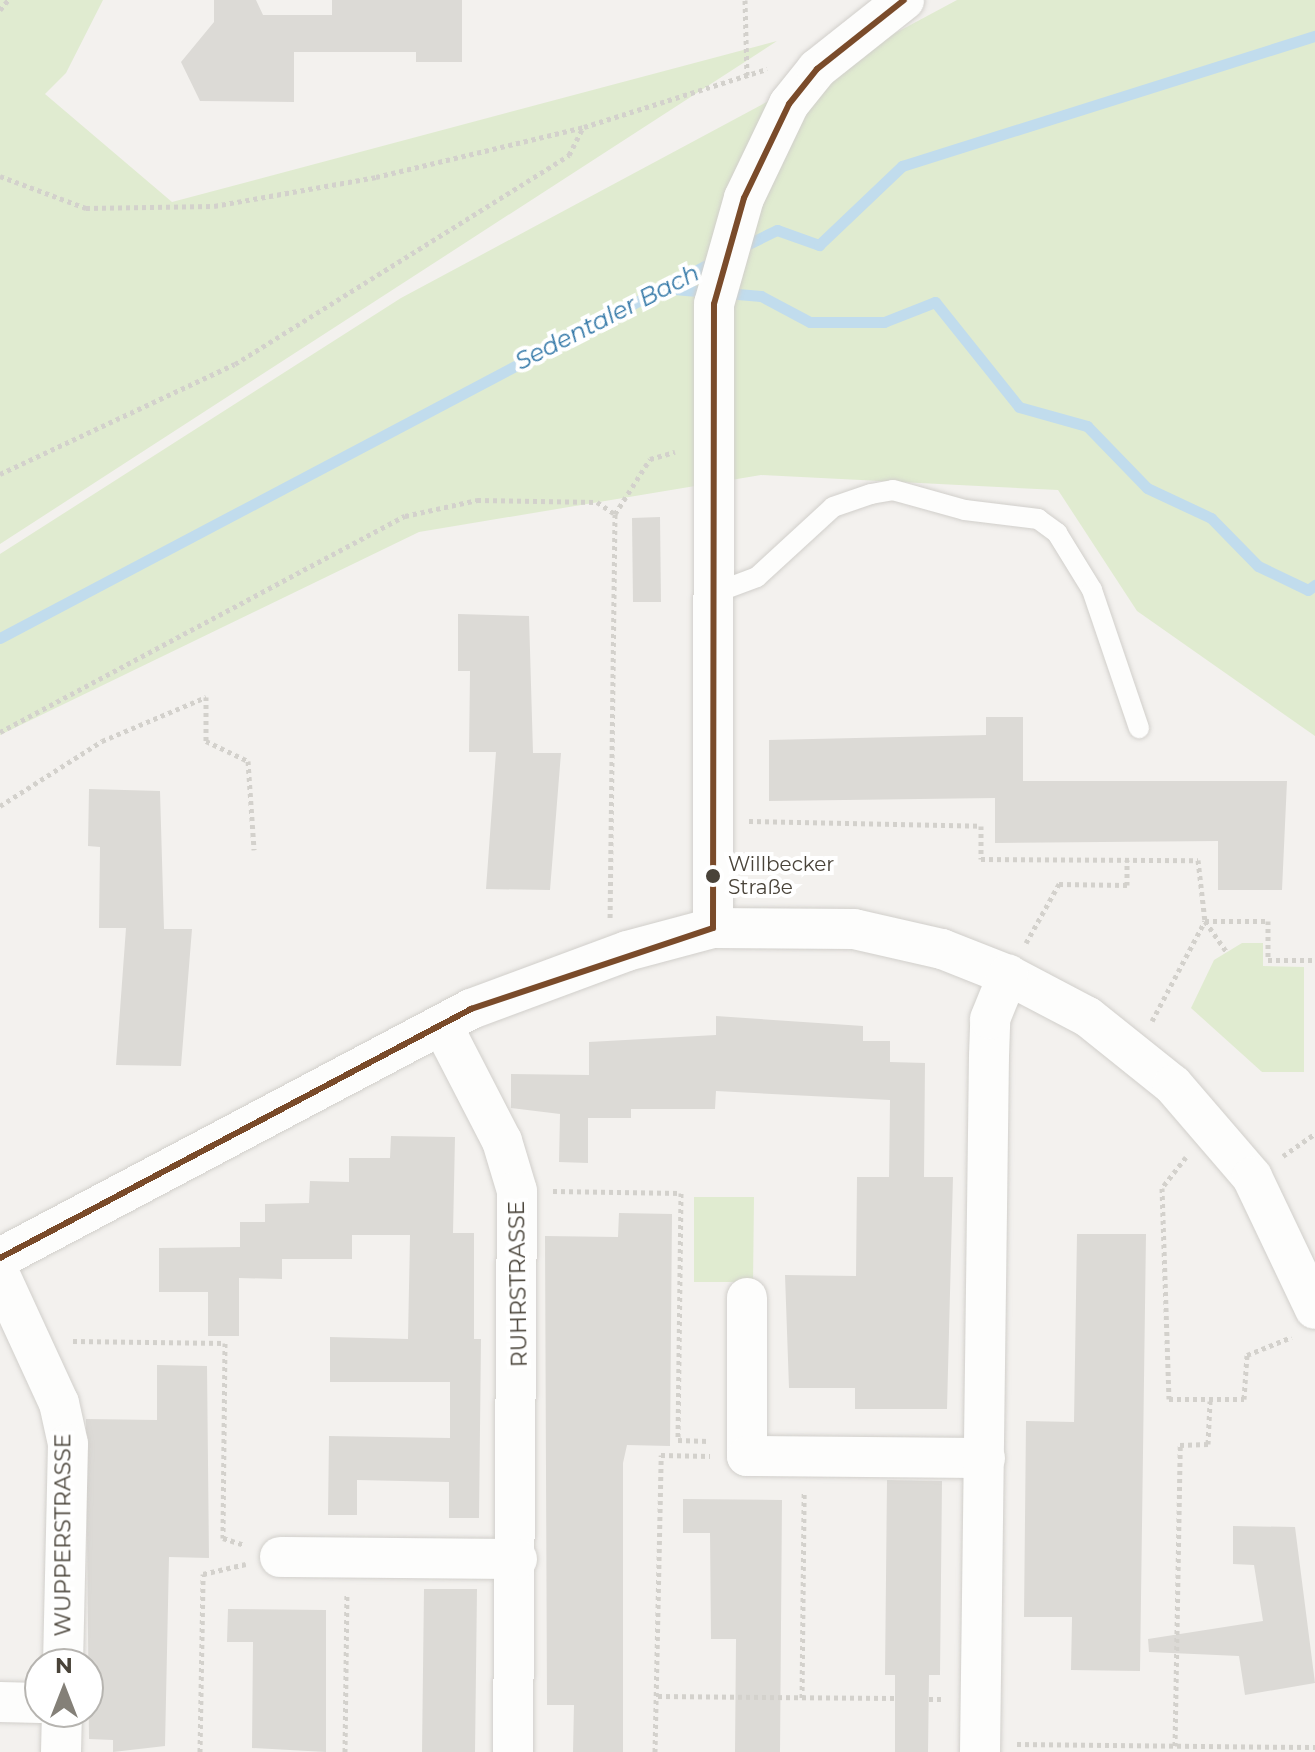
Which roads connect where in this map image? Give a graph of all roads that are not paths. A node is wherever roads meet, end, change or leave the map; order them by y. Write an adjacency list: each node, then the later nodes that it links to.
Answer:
1 (904, 0): 2 (street)
2 (712, 594): 3 (lane); 4 (street)
3 (1139, 728)
4 (713, 928): 5 (street); 6 (street)
5 (1008, 975): 8 (street); 12 (street)
6 (442, 1025): 7 (street); 14 (street, RUHRSTRASSE)
7 (0, 1258)
8 (1308, 1271): 11 (street)
9 (0, 1275): 15 (street, WUPPERSTRASSE)
10 (747, 1298): 12 (street)
11 (1308, 1321)
12 (985, 1458): 19 (street)
13 (280, 1557): 14 (street)
14 (517, 1559): 21 (street, RUHRSTRASSE)
15 (63, 1648)
16 (0, 1702): 17 (street)
17 (24, 1703)
18 (62, 1728): 20 (street)
19 (980, 1748)
20 (61, 1752)
21 (513, 1752)

